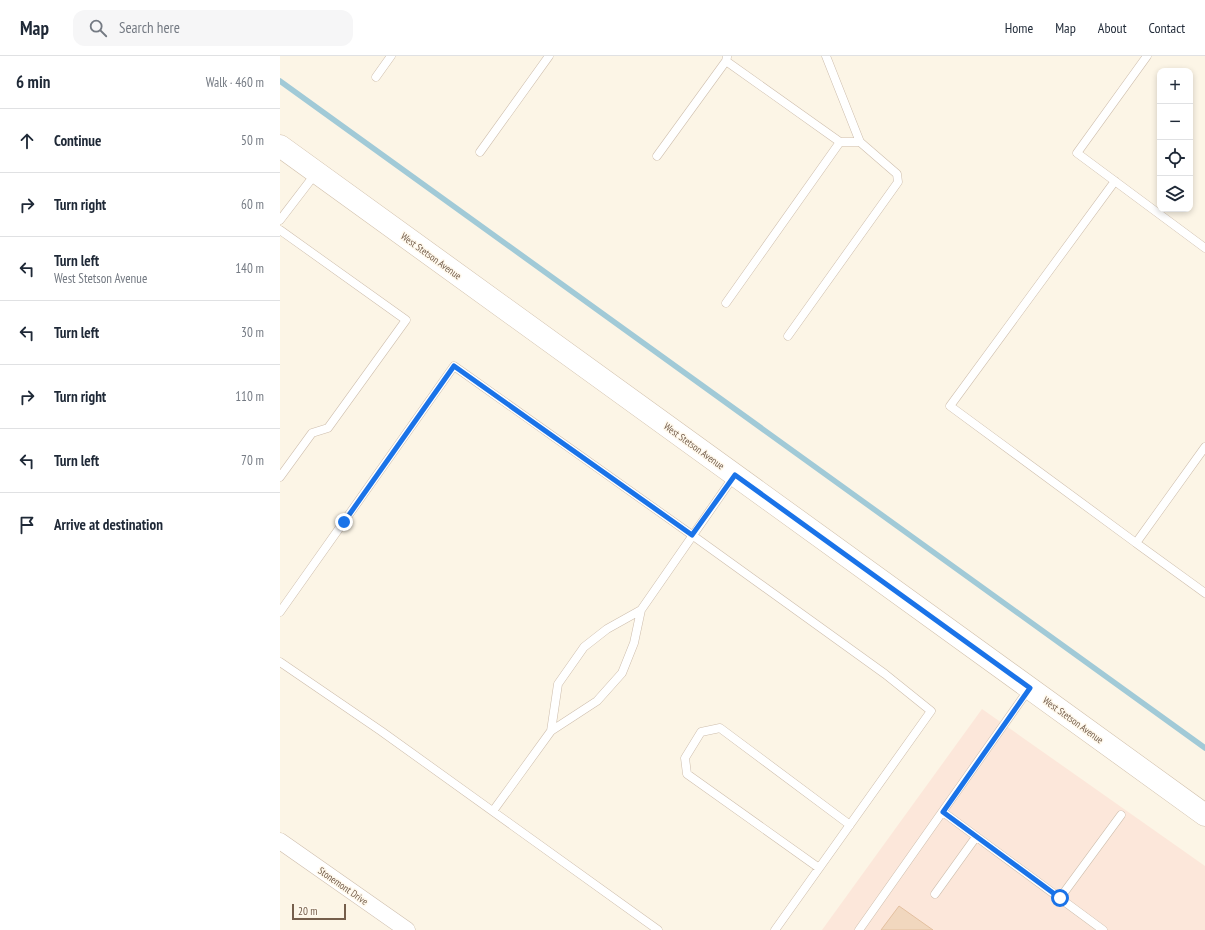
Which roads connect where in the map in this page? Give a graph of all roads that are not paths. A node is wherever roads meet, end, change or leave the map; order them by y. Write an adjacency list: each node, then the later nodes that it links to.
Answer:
1 (391, 56): 6 (lane)
2 (549, 56): 10 (lane)
3 (826, 56): 8 (lane)
4 (1147, 56): 13 (lane)
5 (726, 58): 7 (lane); 11 (lane)
6 (376, 77)
7 (840, 142): 8 (lane); 17 (lane)
8 (860, 142): 18 (lane)
9 (280, 146): 12 (main road, West Stetson Avenue)
10 (480, 152)
11 (657, 156)
12 (316, 172): 14 (lane); 20 (main road, West Stetson Avenue)
13 (1115, 181): 16 (lane); 23 (lane)
14 (280, 220)
15 (280, 230): 21 (lane)
16 (1205, 248)
17 (726, 303)
18 (788, 336)
19 (1205, 447): 23 (lane)
20 (735, 475): 22 (lane); 28 (main road, West Stetson Avenue)
21 (280, 477)
22 (692, 535): 25 (lane); 26 (lane); 34 (lane)
23 (1136, 543): 24 (lane)
24 (1205, 593)
25 (641, 610): 29 (lane); 29 (lane)
26 (280, 612)
27 (280, 662): 30 (lane)
28 (1030, 688): 31 (lane); 33 (main road, West Stetson Avenue)
29 (550, 731): 30 (lane)
30 (493, 812): 41 (lane)
31 (943, 812): 35 (lane); 43 (lane)
32 (1121, 815): 39 (lane)
33 (1205, 815)
34 (850, 825): 37 (lane); 37 (lane)
35 (976, 837): 38 (lane); 39 (lane)
36 (280, 841): 40 (street, Stonemont Drive)
37 (819, 868): 42 (lane)
38 (935, 894)
39 (1060, 898): 44 (lane)
40 (407, 930)
41 (658, 930)
42 (775, 930)
43 (859, 930)
44 (1103, 930)

